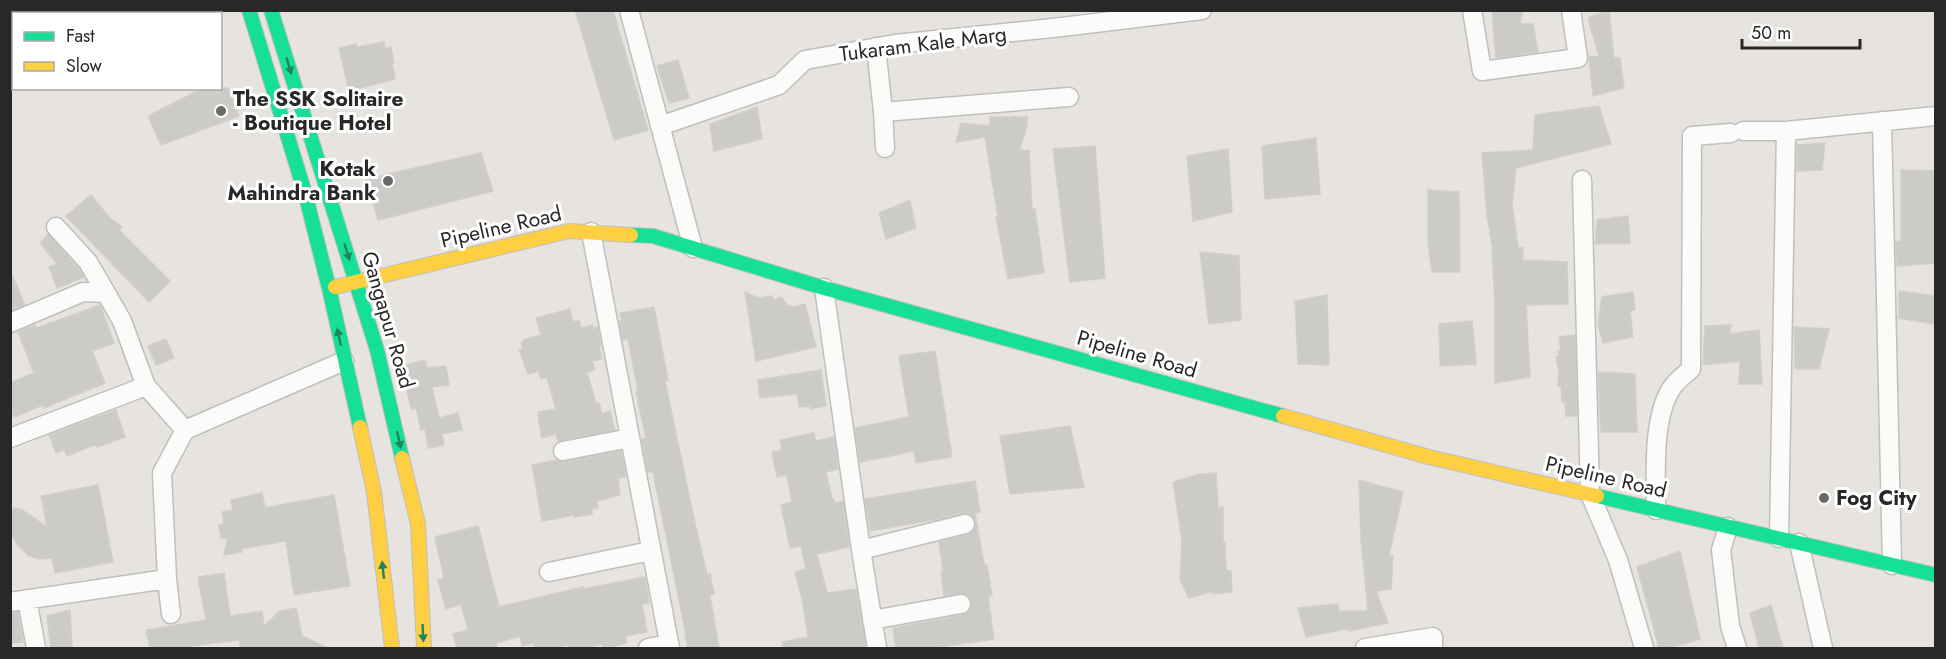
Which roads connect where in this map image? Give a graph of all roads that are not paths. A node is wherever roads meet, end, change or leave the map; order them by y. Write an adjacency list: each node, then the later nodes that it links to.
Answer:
1 (249, 10): 22 (street)
2 (272, 10): 21 (street, Gangapur Road, one-way to 21)
3 (629, 10): 14 (street)
4 (1202, 10): 7 (street, Tukaram Kale Marg)
5 (1472, 10): 6 (street)
6 (1571, 10)
7 (1179, 11): 8 (street, Tukaram Kale Marg)
8 (1061, 19): 9 (street, Tukaram Kale Marg)
9 (876, 47): 11 (street); 14 (street, Tukaram Kale Marg)
10 (1069, 97): 11 (street)
11 (883, 112): 16 (street)
12 (1935, 116): 13 (street)
13 (1882, 121): 15 (street); 40 (street)
14 (660, 126): 20 (street)
15 (1786, 131): 33 (street); 36 (street)
16 (885, 148)
17 (1582, 180): 32 (street)
18 (56, 227): 24 (street)
19 (591, 232): 20 (street, Pipeline Road); 21 (street, Pipeline Road); 30 (street)
20 (693, 248): 23 (street, Pipeline Road)
21 (357, 282): 22 (street, Pipeline Road); 52 (street, Gangapur Road, one-way to 52)
22 (329, 288): 26 (street, one-way to 22)
23 (824, 288): 32 (street, Pipeline Road); 38 (street)
24 (106, 293): 25 (street); 27 (street)
25 (10, 323)
26 (344, 361): 28 (street); 51 (street, one-way to 26)
27 (146, 386): 28 (street); 29 (street)
28 (185, 429): 43 (street)
29 (10, 438)
30 (630, 438): 31 (street); 39 (street)
31 (563, 451)
32 (1590, 494): 33 (street, Pipeline Road); 56 (street)
33 (1656, 510): 35 (street, Pipeline Road)
34 (965, 524): 38 (street)
35 (1728, 527): 36 (street, Pipeline Road); 57 (street)
36 (1779, 538): 37 (street, Pipeline Road)
37 (1799, 543): 40 (street, Pipeline Road); 58 (street)
38 (861, 550): 47 (street)
39 (650, 551): 41 (street); 49 (street)
40 (1892, 565): 42 (street, Pipeline Road)
41 (549, 572)
42 (1935, 575)
43 (167, 579): 44 (street); 46 (street)
44 (19, 600): 50 (street)
45 (961, 604): 47 (street)
46 (171, 614)
47 (872, 620): 54 (street)
48 (1433, 643): 55 (street)
49 (669, 646): 53 (street)
50 (36, 648)
51 (392, 648)
52 (424, 648)
53 (648, 648)
54 (878, 648)
55 (1365, 648)
56 (1644, 648)
57 (1737, 648)
58 (1823, 648)

